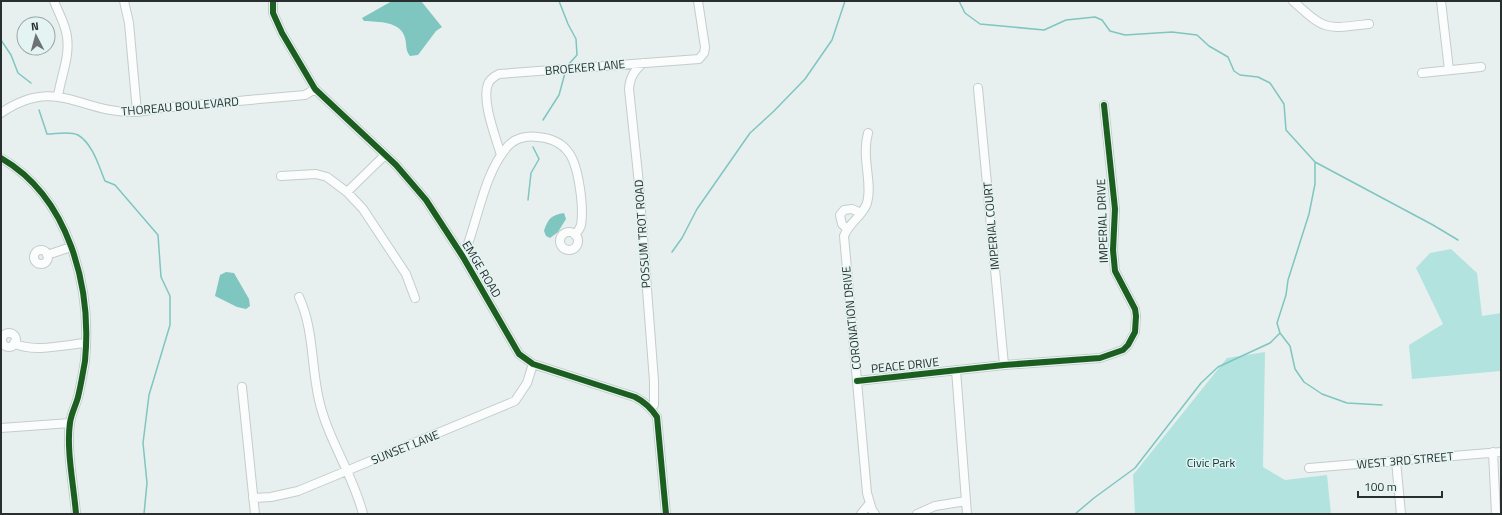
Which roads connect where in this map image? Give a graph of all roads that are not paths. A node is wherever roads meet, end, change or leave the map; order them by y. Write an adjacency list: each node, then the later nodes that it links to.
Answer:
1 (54, 1): 14 (street)
2 (124, 1): 16 (street)
3 (273, 1): 13 (street, EMGE ROAD)
4 (698, 1): 8 (street, BROEKER LANE)
5 (1293, 1): 7 (street)
6 (1441, 1): 10 (street)
7 (1369, 24)
8 (643, 63): 20 (street, BROEKER LANE); 39 (street, POSSUM TROT ROAD)
9 (1481, 67): 10 (street)
10 (1450, 70): 11 (street)
11 (1422, 73)
12 (978, 88): 35 (street, IMPERIAL COURT)
13 (315, 89): 16 (street, THOREAU BOULEVARD); 19 (street, EMGE ROAD)
14 (58, 96): 16 (street, THOREAU BOULEVARD); 17 (street, THOREAU BOULEVARD)
15 (1104, 105): 35 (street, IMPERIAL DRIVE)
16 (137, 112)
17 (1, 113)
18 (868, 133): 24 (street)
19 (385, 155): 23 (street); 29 (street, EMGE ROAD)
20 (501, 155): 26 (street); 29 (street)
21 (1, 158): 27 (street)
22 (280, 176): 23 (street)
23 (347, 192): 31 (street)
24 (861, 213): 25 (street); 25 (street, CORONATION DRIVE)
25 (847, 229): 37 (street, CORONATION DRIVE)
26 (575, 235)
27 (71, 247): 28 (street); 33 (street)
28 (48, 255)
29 (463, 256): 34 (street, EMGE ROAD)
30 (299, 297): 45 (street)
31 (415, 298)
32 (14, 343): 33 (street)
33 (85, 343): 40 (street)
34 (533, 364): 39 (street, EMGE ROAD); 45 (street, SUNSET LANE)
35 (1004, 365): 36 (street, IMPERIAL DRIVE)
36 (956, 370): 37 (street, PEACE DRIVE); 47 (street)
37 (857, 382): 48 (street, CORONATION DRIVE)
38 (242, 387): 46 (street)
39 (651, 408): 52 (street)
40 (70, 423): 41 (street); 49 (street)
41 (1, 428)
42 (1497, 452): 43 (street, WEST 3RD STREET); 58 (street)
43 (1396, 461): 44 (street, WEST 3RD STREET); 57 (street)
44 (1309, 468)
45 (347, 471): 46 (street, SUNSET LANE); 51 (street)
46 (253, 498): 50 (street)
47 (966, 501): 55 (street); 56 (street)
48 (870, 503): 53 (street); 54 (street, CORONATION DRIVE)
49 (76, 514)
50 (255, 514)
51 (363, 514)
52 (666, 514)
53 (861, 514)
54 (875, 514)
55 (917, 514)
56 (967, 514)
57 (1401, 514)
58 (1496, 514)

